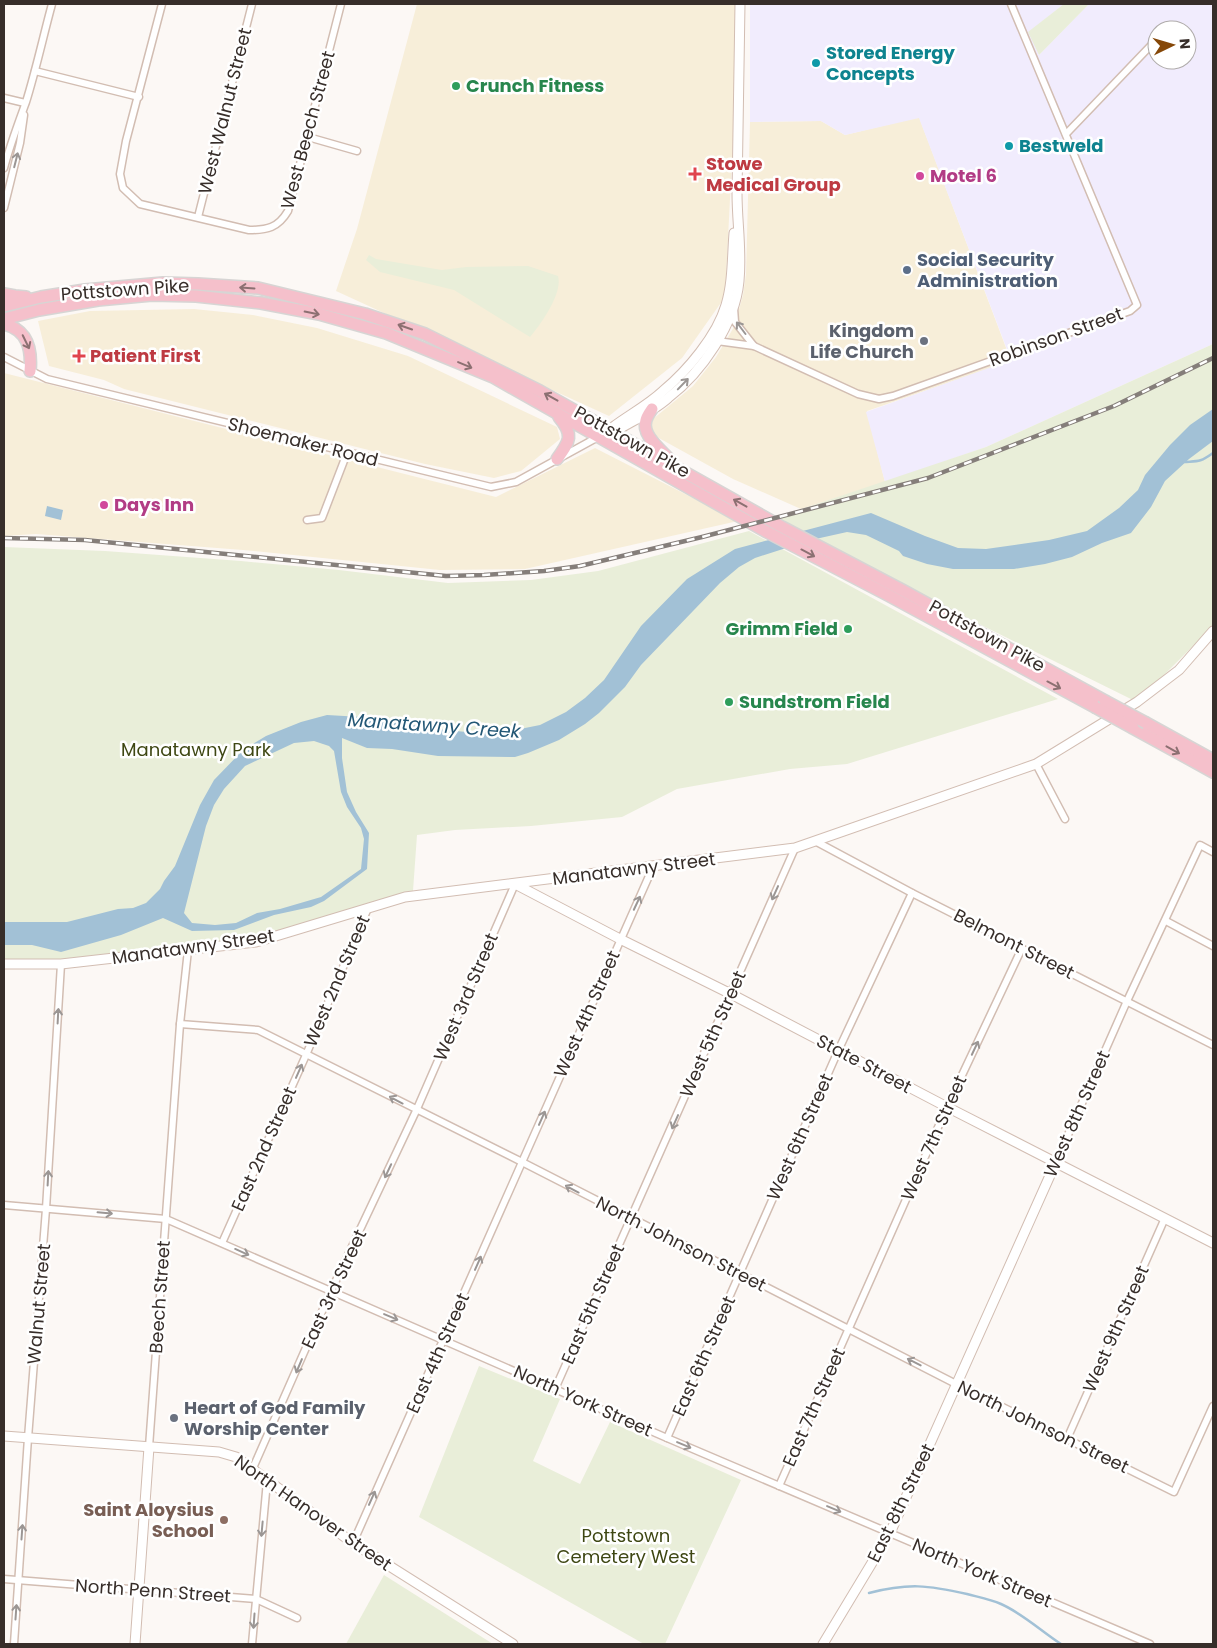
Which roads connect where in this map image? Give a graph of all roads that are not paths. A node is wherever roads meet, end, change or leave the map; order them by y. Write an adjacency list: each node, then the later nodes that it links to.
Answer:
1 (52, 4): 8 (street)
2 (162, 4): 9 (street)
3 (252, 4): 18 (street, West Walnut Street)
4 (341, 4): 13 (street, West Beech Street)
5 (740, 4): 16 (street, Shoemaker Road)
6 (1011, 4): 12 (street, Robinson Street)
7 (1147, 49): 12 (street)
8 (35, 71): 9 (street); 11 (street)
9 (139, 97): 18 (street)
10 (4, 98): 11 (street)
11 (25, 104): 15 (street); 17 (street, one-way to 11)
12 (1066, 134): 26 (street, Robinson Street)
13 (308, 137): 14 (street); 18 (street, West Beech Street)
14 (357, 151)
15 (4, 168)
16 (737, 206): 22 (street, Shoemaker Road); 25 (street, Shoemaker Road)
17 (4, 208)
18 (198, 217)
19 (4, 294): 20 (highway)
20 (41, 297): 21 (highway, Pottstown Pike); 31 (highway, Pottstown Pike, one-way to 20)
21 (4, 306)
22 (734, 308): 25 (street, Shoemaker Road); 26 (street, Robinson Street, one-way to 22)
23 (4, 318): 30 (highway, Pottstown Pike, one-way to 30)
24 (4, 324): 28 (highway, one-way to 28)
25 (714, 338): 26 (street, Robinson Street); 29 (street, Shoemaker Road, one-way to 25); 31 (street, Shoemaker Road)
26 (754, 346)
27 (4, 357): 28 (street, Shoemaker Road)
28 (30, 371): 33 (street, Shoemaker Road)
29 (652, 409): 31 (street, Shoemaker Road); 35 (highway)
30 (554, 412): 32 (highway, Pottstown Pike); 34 (highway)
31 (611, 431): 32 (street, Shoemaker Road); 35 (highway, Pottstown Pike)
32 (598, 437): 34 (street, Shoemaker Road); 38 (highway, Pottstown Pike, one-way to 38)
33 (347, 453): 34 (street, Shoemaker Road); 36 (street)
34 (557, 459)
35 (676, 467): 38 (highway, Pottstown Pike, one-way to 35)
36 (306, 520)
37 (1213, 631): 40 (street, Manatawny Street)
38 (1100, 704): 39 (highway, Pottstown Pike, bridge); 41 (highway, Pottstown Pike, one-way to 41, bridge)
39 (1213, 760)
40 (1036, 764): 42 (street); 43 (street, Manatawny Street)
41 (1213, 772)
42 (1065, 819)
43 (815, 841): 44 (street, Manatawny Street); 48 (street, Belmont Street)
44 (795, 848): 46 (street, Manatawny Street); 57 (street, West 5th Street, one-way to 57)
45 (1213, 852): 50 (street, West 8th Street)
46 (653, 867): 47 (street, Manatawny Street); 51 (street, West 4th Street, one-way to 46)
47 (515, 884): 49 (street, Manatawny Street); 51 (street, State Street); 64 (street, West 3rd Street)
48 (912, 893): 53 (street, Belmont Street); 61 (street, West 6th Street)
49 (368, 908): 54 (street, Manatawny Street); 62 (street, West 2nd Street)
50 (1166, 921): 52 (street); 58 (street, West 8th Street)
51 (620, 939): 57 (street, State Street); 65 (street, West 4th Street, one-way to 51)
52 (1213, 946)
53 (1022, 948): 58 (street, Belmont Street); 63 (street, West 7th Street, one-way to 53)
54 (188, 950): 56 (street, Manatawny Street); 59 (street, Beech Street)
55 (4, 964): 56 (street, Manatawny Street)
56 (61, 964): 68 (street, Walnut Street, one-way to 56)
57 (731, 994): 61 (street, State Street); 71 (street, West 5th Street, one-way to 71)
58 (1127, 1001): 60 (street, Belmont Street); 66 (street, West 8th Street)
59 (180, 1024): 62 (street, North Johnson Street); 70 (street, Beech Street)
60 (1213, 1045)
61 (838, 1051): 63 (street, State Street); 74 (street, West 6th Street)
62 (306, 1055): 64 (street, North Johnson Street, one-way to 62); 72 (street, East 2nd Street, one-way to 62)
63 (947, 1108): 66 (street, State Street); 76 (street, West 7th Street)
64 (416, 1111): 65 (street, North Johnson Street); 75 (street, East 3rd Street, one-way to 75)
65 (522, 1162): 71 (street, North Johnson Street, one-way to 65); 77 (street, East 4th Street, one-way to 65)
66 (1056, 1162): 69 (street, State Street); 78 (street, West 8th Street)
67 (4, 1205): 68 (street, North York Street)
68 (46, 1209): 70 (street, North York Street, one-way to 70); 82 (street, Walnut Street)
69 (1165, 1218): 73 (street, State Street); 84 (street, West 9th Street)
70 (166, 1219): 72 (street, North York Street); 85 (street, Beech Street)
71 (631, 1219): 74 (street, North Johnson Street); 79 (street, East 5th Street)
72 (222, 1243): 75 (street, North York Street, one-way to 75)
73 (1213, 1243)
74 (741, 1274): 76 (street, North Johnson Street); 83 (street, East 6th Street)
75 (332, 1291): 77 (street, North York Street, one-way to 77); 86 (street, East 3rd Street, one-way to 86)
76 (849, 1329): 78 (street, North Johnson Street, one-way to 76); 88 (street, East 7th Street)
77 (444, 1340): 79 (street, North York Street); 90 (street, East 4th Street, one-way to 77)
78 (958, 1385): 84 (street, North Johnson Street); 89 (street, East 8th Street)
79 (555, 1388): 83 (street, North York Street)
80 (1213, 1406): 84 (street, North Johnson Street)
81 (4, 1436): 82 (street, North Hanover Street)
82 (28, 1438): 85 (street, North Hanover Street); 92 (street, Walnut Street, one-way to 82)
83 (667, 1438): 88 (street, North York Street, one-way to 88)
84 (1067, 1439)
85 (150, 1447): 86 (street, North Hanover Street); 93 (street, Beech Street)
86 (253, 1468): 87 (street, North Hanover Street)
87 (267, 1481): 90 (street, North Hanover Street); 94 (street, one-way to 94)
88 (779, 1486): 89 (street, North York Street, one-way to 89)
89 (890, 1533): 100 (street, East 8th Street); 101 (street, North York Street)
90 (353, 1543): 99 (street, North Hanover Street)
91 (4, 1580): 92 (street, North Penn Street)
92 (18, 1580): 93 (street, North Penn Street); 96 (street, Walnut Street, one-way to 92)
93 (138, 1588): 94 (street, North Penn Street); 97 (street, Beech Street)
94 (256, 1599): 95 (street, North Penn Street); 98 (street, one-way to 98)
95 (297, 1618)
96 (14, 1644)
97 (135, 1644)
98 (252, 1644)
99 (513, 1644)
100 (823, 1644)
101 (1150, 1644)

